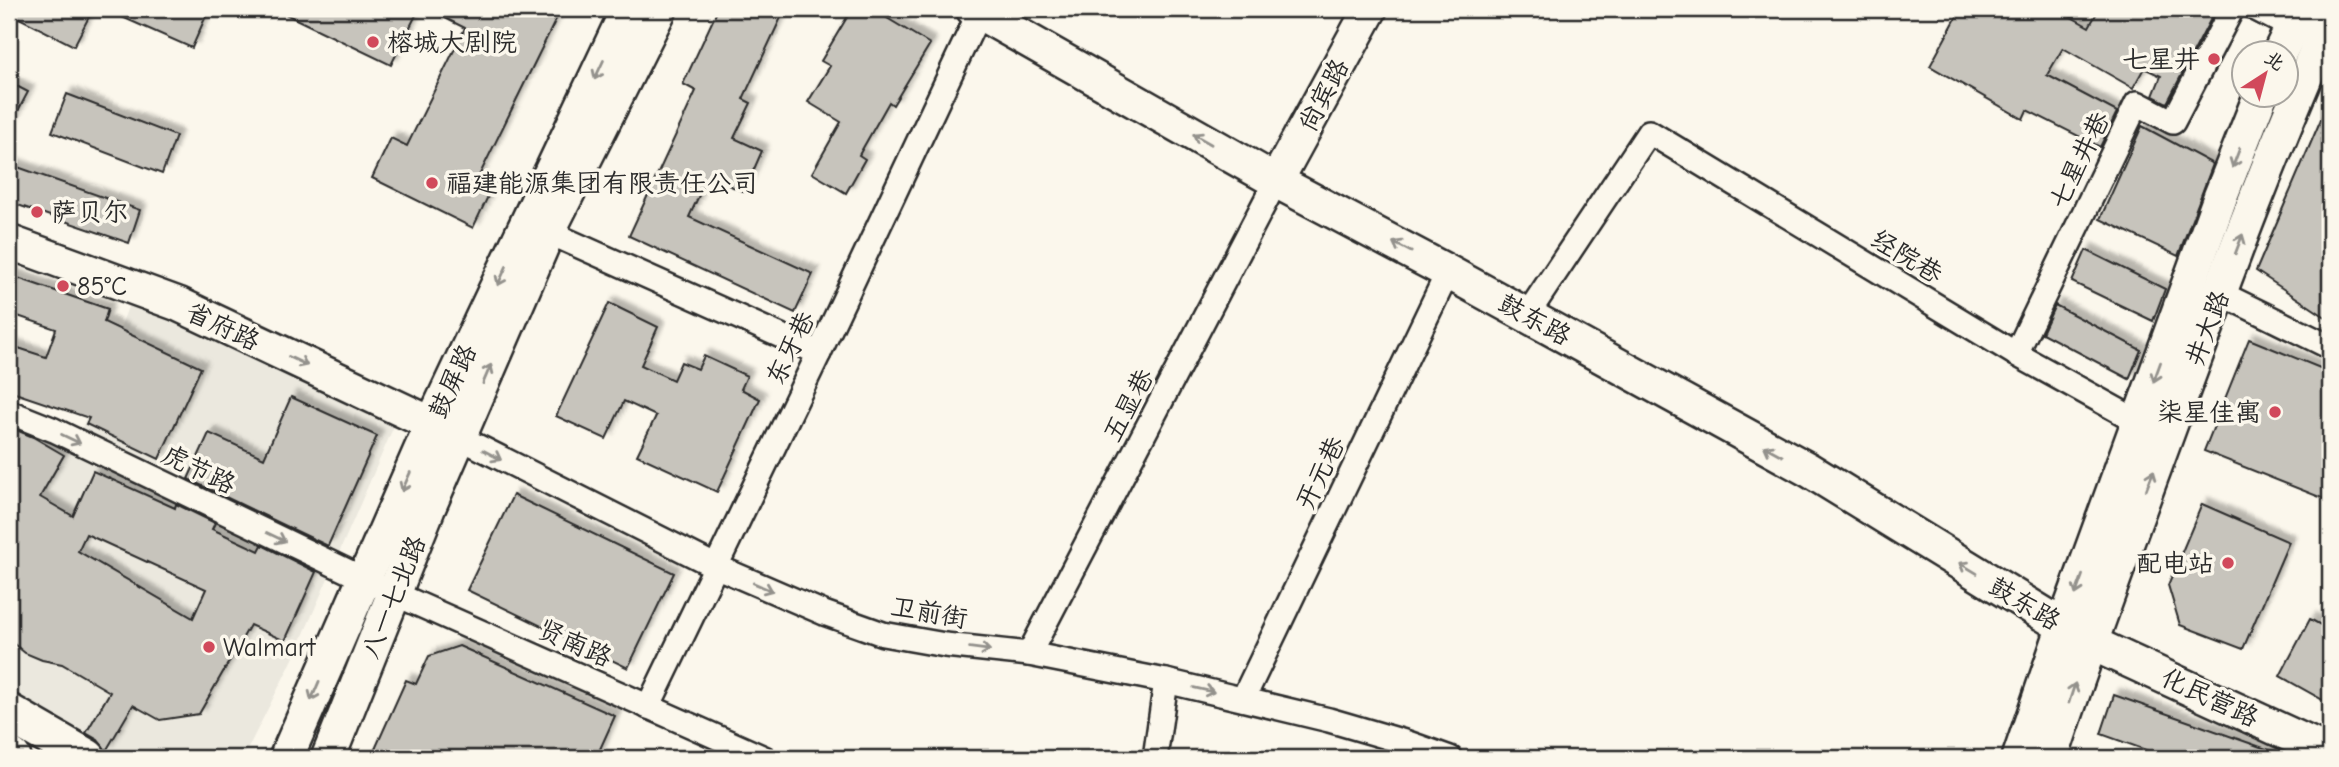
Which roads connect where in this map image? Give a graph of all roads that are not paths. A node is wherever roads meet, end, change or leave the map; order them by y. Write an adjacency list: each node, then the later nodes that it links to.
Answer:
1 (628, 9): 21 (street, 鼓屏路, one-way to 21)
2 (660, 9): 11 (street, 鼓屏路)
3 (1370, 9): 10 (street, 尚宾路)
4 (2232, 9): 18 (street, 七星井巷)
5 (2256, 9): 8 (street)
6 (976, 11): 10 (street, 鼓东路, one-way to 6); 17 (street, 东牙巷)
7 (2330, 20): 14 (street, 井大路, one-way to 7)
8 (2291, 29)
9 (2255, 108): 20 (street, one-way to 20)
10 (1276, 181): 13 (street, 鼓东路, one-way to 10); 25 (street, 五显巷)
11 (548, 232): 17 (street); 21 (street, 鼓屏路, one-way to 11)
12 (9, 242): 21 (street, 省府路, one-way to 21)
13 (1448, 272): 15 (street, 鼓东路); 27 (street, 开元巷)
14 (2220, 293): 16 (street); 24 (street, 井大路, one-way to 14)
15 (1527, 315): 18 (street, 经院巷); 24 (street, 鼓东路, one-way to 15)
16 (2330, 347)
17 (820, 353): 22 (street, 东牙巷)
18 (2016, 354): 20 (street, 经院巷)
19 (9, 412): 23 (street, 虎节路, one-way to 23)
20 (2139, 422): 24 (street, one-way to 24)
21 (445, 430): 22 (street, 卫前街, one-way to 22); 23 (street, 鼓屏路)
22 (715, 566): 25 (street, 卫前街, one-way to 25); 28 (street, 东牙巷)
23 (379, 585): 28 (street, 贤南路); 32 (street, 鼓屏路, one-way to 32); 33 (street, 八一七北路)
24 (2076, 634): 30 (street, 化民营路); 37 (street); 38 (street, 井大路, one-way to 24)
25 (1029, 654): 26 (street, 卫前街)
26 (1166, 681): 27 (street, 卫前街, one-way to 27); 35 (street)
27 (1243, 699): 36 (street, 卫前街)
28 (648, 707): 34 (street, 贤南路)
29 (9, 713): 31 (main road)
30 (2330, 753)
31 (87, 758)
32 (286, 758)
33 (328, 758)
34 (764, 758)
35 (1155, 758)
36 (1450, 758)
37 (2019, 758)
38 (2051, 758)

